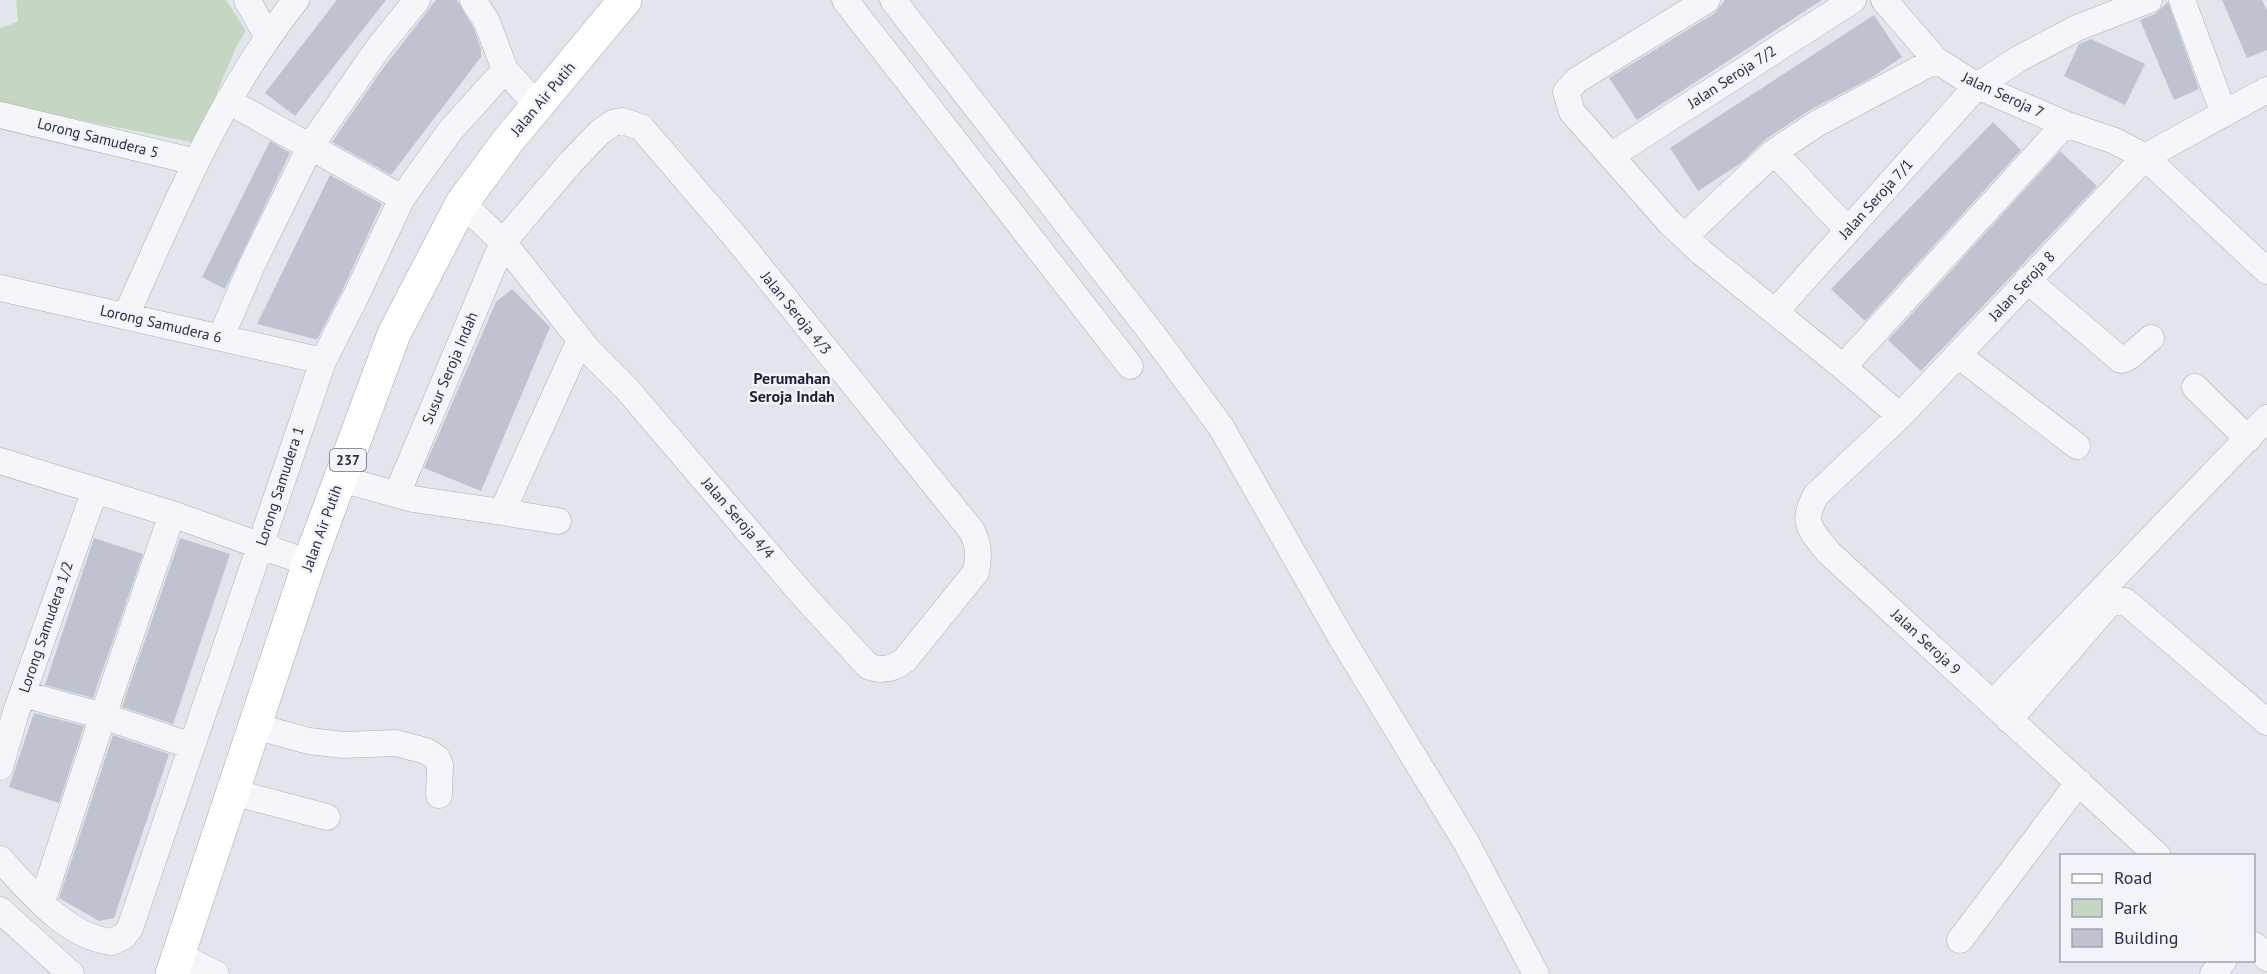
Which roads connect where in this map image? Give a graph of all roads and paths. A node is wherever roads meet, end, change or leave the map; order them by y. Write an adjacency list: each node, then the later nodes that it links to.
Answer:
1 (247, 0): 13 (street)
2 (296, 0): 13 (street)
3 (417, 0): 23 (street)
4 (473, 0): 15 (street)
5 (625, 0): 19 (main road, Jalan Air Putih / 237)
6 (845, 0): 43 (street)
7 (893, 0): 82 (street)
8 (1707, 0): 25 (street)
9 (1853, 0): 25 (street, Jalan Seroja 7/2)
10 (1884, 0): 14 (street, Jalan Seroja 7)
11 (2149, 0): 16 (street, Jalan Seroja 7/1)
12 (2182, 0): 20 (street)
13 (268, 37): 18 (street)
14 (1936, 60): 16 (street, Jalan Seroja 7); 24 (street)
15 (505, 70): 19 (street); 28 (street, Lorong Samudera 1)
16 (1977, 86): 22 (street, Jalan Seroja 7); 30 (street, Jalan Seroja 7/1)
17 (2267, 90): 20 (street, Jalan Seroja 8)
18 (228, 101): 23 (street); 27 (street)
19 (537, 105): 29 (main road, Jalan Air Putih / 237)
20 (2224, 114): 26 (street, Jalan Seroja 8)
21 (0, 115): 27 (street, Lorong Samudera 5)
22 (2065, 123): 26 (street, Jalan Seroja 7); 44 (street)
23 (311, 145): 28 (street); 38 (street)
24 (1774, 152): 30 (street); 31 (street)
25 (1612, 155): 31 (street)
26 (2145, 157): 33 (street, Jalan Seroja 7); 34 (street, Jalan Seroja 8)
27 (195, 162): 37 (street)
28 (402, 198): 42 (street, Lorong Samudera 1)
29 (462, 203): 32 (street, Jalan Seroja 4/4); 51 (main road, Jalan Air Putih / 237)
30 (1848, 230): 36 (street, Jalan Seroja 7/1)
31 (1685, 236): 36 (street)
32 (503, 242): 40 (street, Jalan Seroja 4/4); 53 (street, Susur Seroja Indah); 58 (street, Jalan Seroja 4/3)
33 (2267, 271)
34 (2027, 280): 39 (street); 41 (street, Jalan Seroja 8)
35 (0, 288): 37 (street, Lorong Samudera 6)
36 (1774, 312): 44 (street)
37 (126, 316): 38 (street, Lorong Samudera 6)
38 (220, 337): 42 (street, Lorong Samudera 6)
39 (2151, 338)
40 (580, 340): 54 (street); 58 (street, Jalan Seroja 4/4)
41 (1958, 355): 46 (street, Jalan Seroja 8); 49 (street)
42 (323, 361): 57 (street, Lorong Samudera 1)
43 (1130, 366)
44 (1843, 367): 46 (street)
45 (2195, 387): 48 (street)
46 (1900, 416): 61 (street, Jalan Seroja 9)
47 (2267, 418): 48 (street)
48 (2248, 439): 61 (street)
49 (2077, 446)
50 (0, 461): 52 (street)
51 (341, 479): 53 (street); 59 (main road, Jalan Air Putih / 237)
52 (95, 490): 55 (street); 60 (street, Lorong Samudera 1/2)
53 (398, 494): 54 (street)
54 (502, 512): 56 (street)
55 (172, 514): 57 (street); 62 (street)
56 (558, 521)
57 (261, 546): 59 (street); 65 (street, Lorong Samudera 1)
58 (979, 558)
59 (309, 563): 64 (main road, Jalan Air Putih / 237)
60 (23, 694): 62 (street); 66 (street, Lorong Samudera 1/2)
61 (2001, 711): 63 (street); 67 (street, Jalan Seroja 9)
62 (103, 716): 65 (street); 73 (street)
63 (2267, 722)
64 (254, 726): 68 (main road, Jalan Air Putih / 237); 69 (street)
65 (192, 746): 73 (street, Lorong Samudera 1)
66 (0, 767)
67 (2079, 782): 71 (street, Jalan Seroja 9); 75 (street)
68 (232, 792): 70 (street); 79 (main road, Jalan Air Putih / 237)
69 (439, 795)
70 (327, 817)
71 (2157, 854)
72 (0, 859): 73 (street)
73 (42, 902)
74 (0, 910): 80 (street)
75 (1960, 940)
76 (2255, 947): 77 (street)
77 (2267, 958)
78 (2222, 962): 83 (street)
79 (175, 965): 81 (street)
80 (71, 974)
81 (216, 974)
82 (1536, 974)
83 (2213, 974)

